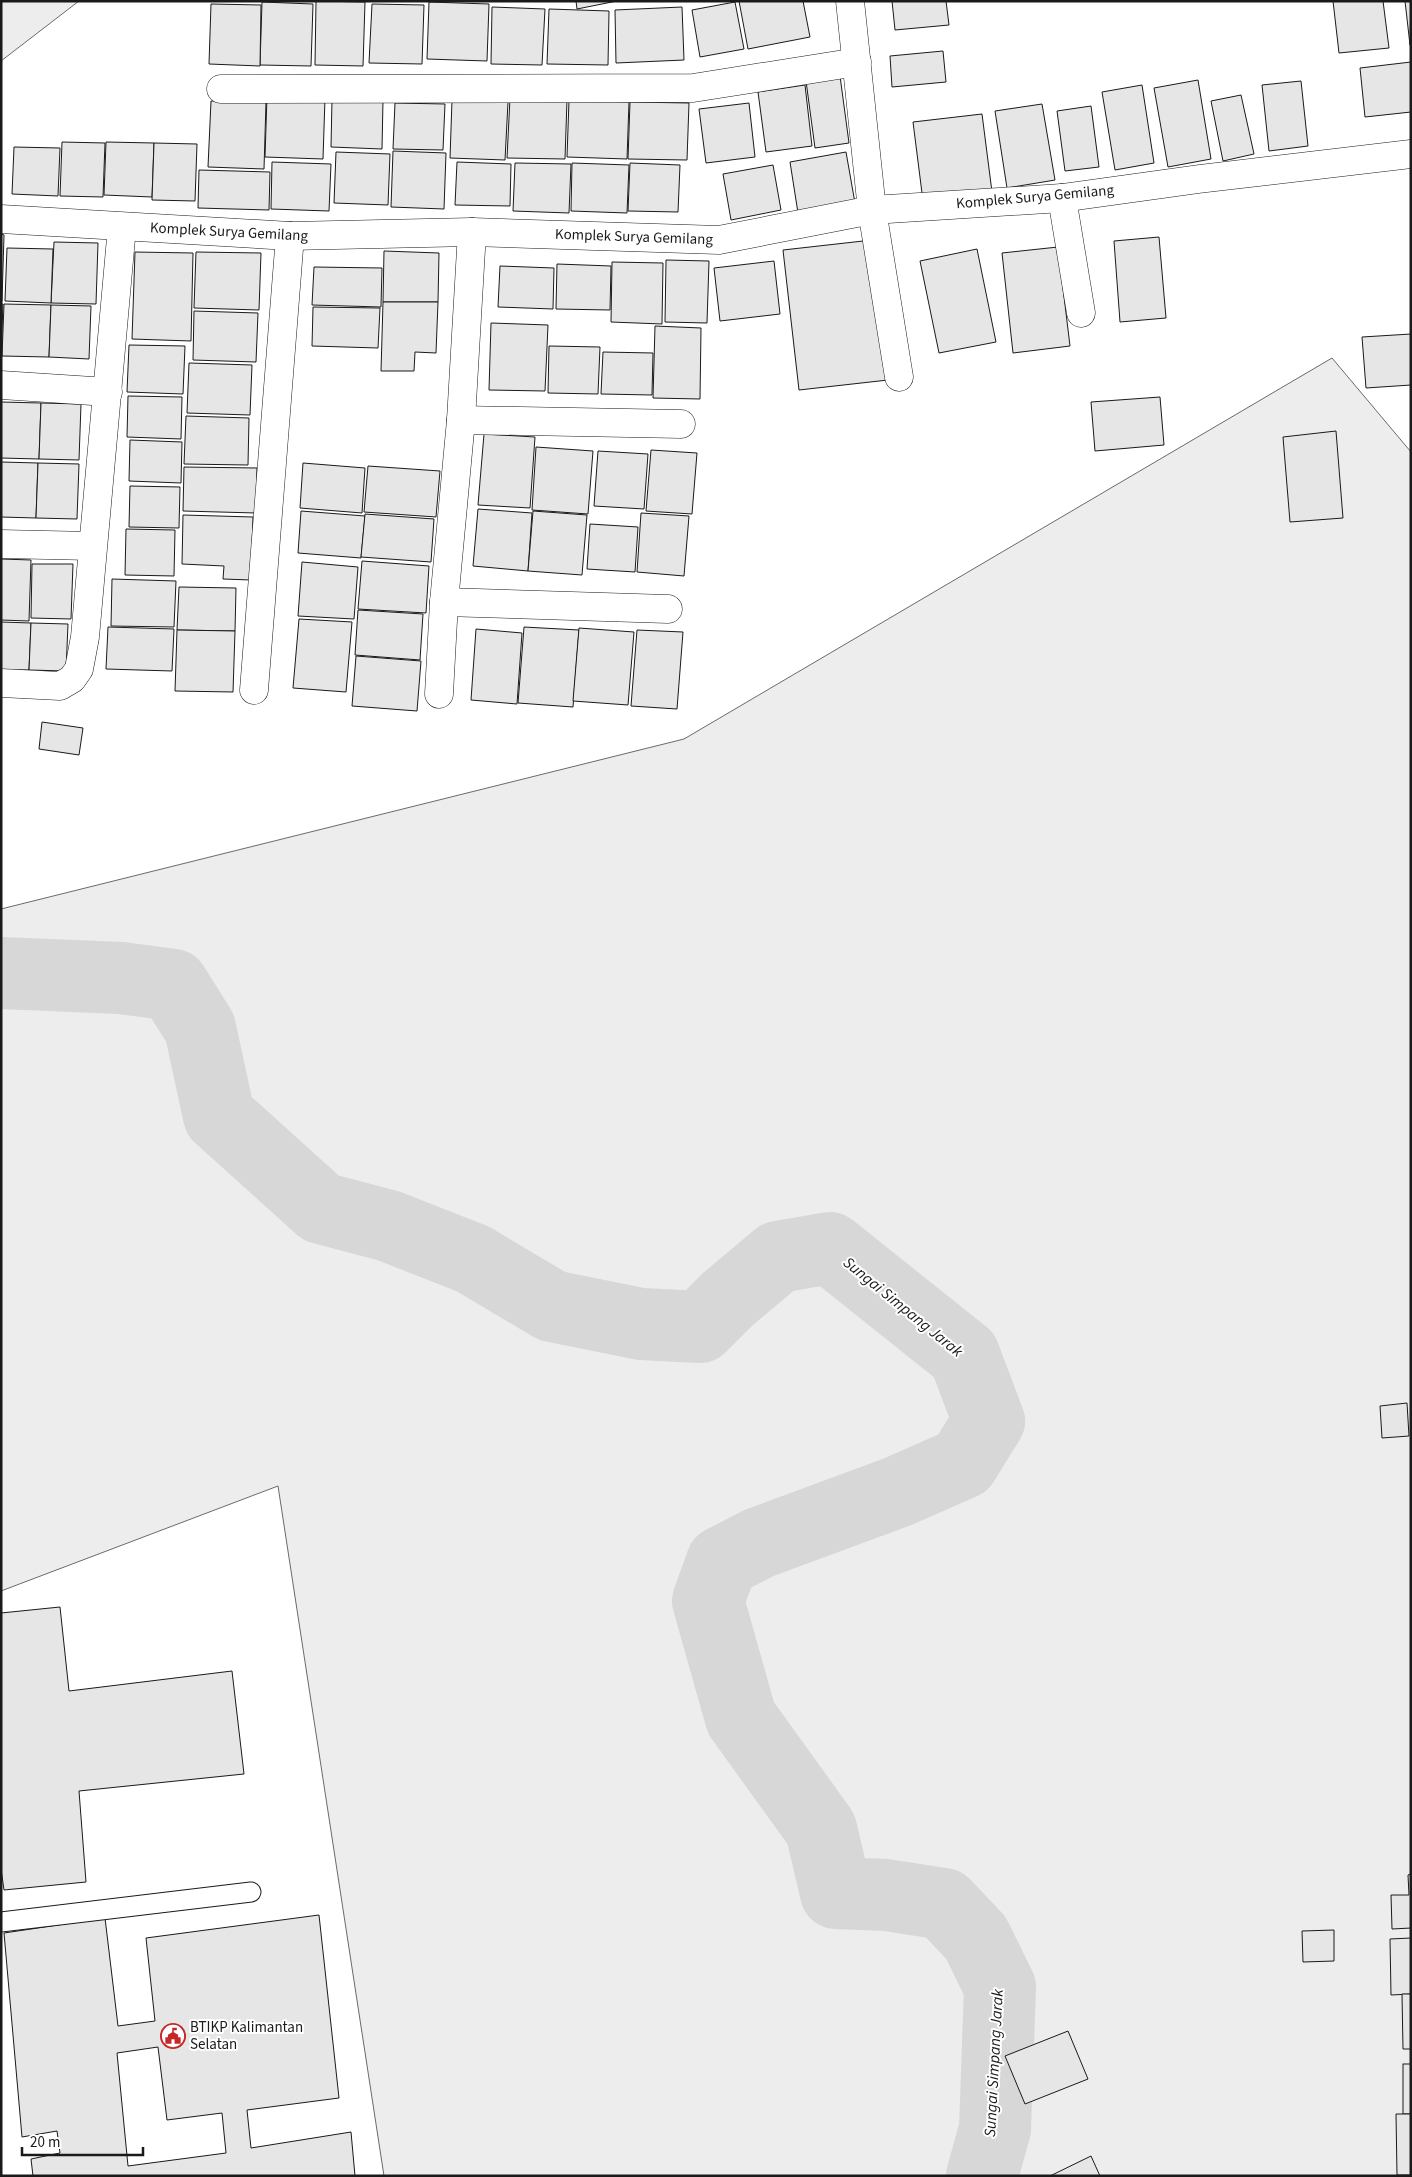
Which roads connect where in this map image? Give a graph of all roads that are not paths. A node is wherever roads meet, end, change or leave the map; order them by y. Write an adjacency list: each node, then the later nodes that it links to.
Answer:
1 (850, 1): 2 (street)
2 (857, 62): 3 (street); 6 (street)
3 (221, 89)
4 (1411, 154): 5 (street, Komplek Surya Gemilang)
5 (1062, 198): 6 (street, Komplek Surya Gemilang); 11 (street)
6 (872, 210): 9 (street, Komplek Surya Gemilang); 12 (street)
7 (1, 220): 8 (street, Komplek Surya Gemilang)
8 (122, 227): 10 (street, Komplek Surya Gemilang); 14 (street)
9 (472, 232): 10 (street, Komplek Surya Gemilang); 15 (street)
10 (290, 236): 22 (street)
11 (1081, 313)
12 (899, 377)
13 (1, 385): 14 (street)
14 (108, 392): 18 (street)
15 (460, 420): 16 (street); 19 (street)
16 (681, 424)
17 (1, 544): 18 (street)
18 (92, 546): 21 (street)
19 (444, 602): 20 (street); 23 (street)
20 (668, 609)
21 (1, 683)
22 (254, 690)
23 (439, 694)
24 (251, 1892): 25 (lane)
25 (1, 1922)

